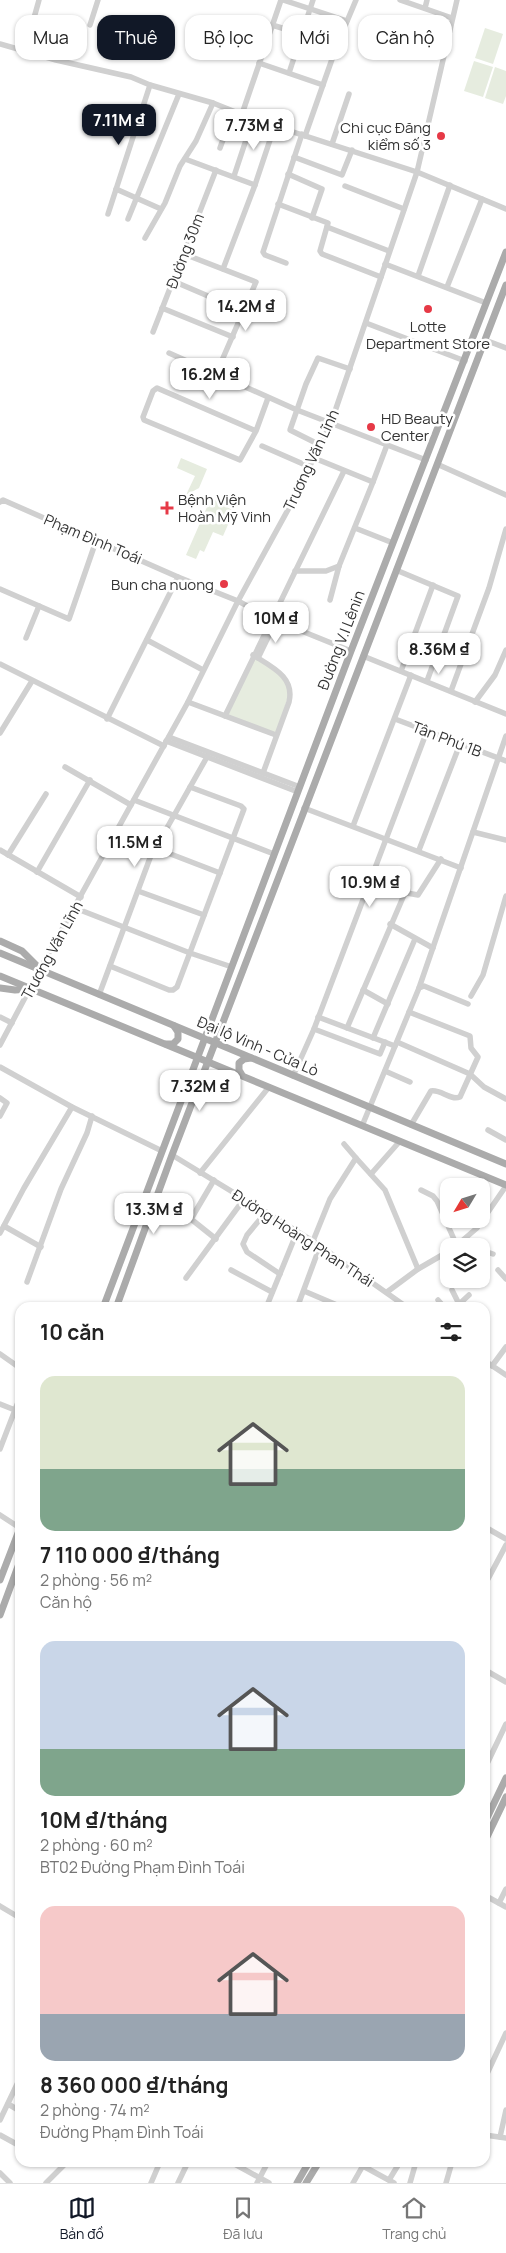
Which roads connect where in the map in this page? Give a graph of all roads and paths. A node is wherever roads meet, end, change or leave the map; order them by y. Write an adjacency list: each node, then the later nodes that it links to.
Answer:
1 (39, 0): 11 (street)
2 (98, 0): 17 (street)
3 (282, 0): 10 (street); 18 (street)
4 (313, 0): 10 (street)
5 (356, 0): 16 (street)
6 (400, 0): 9 (street)
7 (427, 0): 9 (street)
8 (457, 0): 15 (street, Trương Văn Lĩnh)
9 (425, 8): 14 (street)
10 (310, 9): 12 (street); 13 (street)
11 (35, 15)
12 (308, 15)
13 (328, 15)
14 (444, 15)
15 (452, 18)
16 (348, 19)
17 (90, 25)
18 (272, 25): 19 (street)
19 (282, 28)
20 (0, 44): 21 (street)
21 (15, 48)
22 (56, 60): 29 (street)
23 (260, 60): 27 (street)
24 (293, 60): 28 (street)
25 (332, 60): 30 (street)
26 (442, 60): 45 (street, Trương Văn Lĩnh)
27 (259, 63): 28 (street); 35 (street)
28 (289, 73): 30 (street)
29 (150, 85): 31 (street); 51 (street)
30 (323, 85): 38 (street)
31 (179, 94): 33 (street); 52 (street)
32 (349, 94): 39 (street)
33 (213, 103): 34 (street); 43 (street)
34 (234, 112): 35 (street); 40 (street)
35 (242, 114): 36 (street)
36 (253, 119): 37 (street); 47 (street)
37 (275, 125): 38 (street); 48 (street)
38 (304, 135): 39 (street); 42 (street)
39 (332, 144): 41 (street)
40 (220, 148)
41 (352, 150): 42 (street); 45 (street)
42 (294, 157): 46 (street)
43 (185, 159): 44 (street); 55 (street)
44 (216, 170): 47 (street); 65 (street, Đường 30m)
45 (416, 172): 49 (street); 57 (street, Trương Văn Lĩnh)
46 (288, 174): 54 (street); 59 (street)
47 (234, 176): 48 (street)
48 (255, 185): 68 (street)
49 (450, 185): 53 (street); 69 (street)
50 (345, 186): 57 (street)
51 (116, 189): 52 (street); 58 (street)
52 (138, 199): 55 (street); 60 (street)
53 (482, 199): 56 (street); 73 (street)
54 (278, 204): 59 (street); 66 (street)
55 (161, 209): 62 (street)
56 (506, 209)
57 (404, 210): 63 (street, Trương Văn Lĩnh)
58 (108, 214)
59 (312, 218): 61 (street)
60 (128, 219)
61 (327, 227): 63 (street); 70 (street)
62 (145, 238)
63 (389, 251): 67 (street, Trương Văn Lĩnh)
64 (506, 252): 74 (main road, Đường V.I Lênin)
65 (184, 254): 68 (street); 71 (street, Đường 30m)
66 (286, 263)
67 (385, 264): 69 (street); 70 (street, Trương Văn Lĩnh)
68 (223, 269): 76 (street)
69 (418, 276): 73 (street)
70 (381, 277): 77 (street, Trương Văn Lĩnh)
71 (173, 281): 75 (street, Đường 30m); 76 (street)
72 (506, 285): 80 (main road, Đường V.I Lênin)
73 (447, 287): 74 (street)
74 (486, 303): 83 (main road, Đường V.I Lênin)
75 (162, 308): 78 (street, Đường 30m); 79 (street)
76 (243, 311): 79 (street)
77 (366, 323): 83 (street); 84 (street, Trương Văn Lĩnh)
78 (153, 332)
79 (233, 337): 85 (street)
80 (485, 340): 81 (street); 95 (main road, Đường V.I Lênin)
81 (506, 348)
82 (169, 353): 85 (street)
83 (465, 360): 94 (main road, Đường V.I Lênin)
84 (350, 370): 87 (street); 88 (street, Trương Văn Lĩnh)
85 (216, 374): 86 (street)
86 (268, 398): 87 (street); 89 (street)
87 (296, 410): 88 (street); 90 (street)
88 (331, 423): 90 (street, Trương Văn Lĩnh); 91 (street)
89 (256, 430): 89 (street)
90 (320, 445): 93 (street, Trương Văn Lĩnh)
91 (387, 445): 94 (street); 98 (street)
92 (262, 446): 96 (street)
93 (314, 458): 96 (street, Trương Văn Lĩnh); 97 (street)
94 (426, 460): 95 (main road); 105 (main road, Đường V.I Lênin)
95 (438, 465): 99 (street); 107 (main road, Đường V.I Lênin)
96 (310, 467): 112 (street, Trương Văn Lĩnh)
97 (344, 471): 98 (street); 108 (street)
98 (372, 482): 102 (street)
99 (506, 495)
100 (2, 501): 101 (street); 104 (street, Phạm Đình Toái)
101 (0, 508)
102 (355, 528): 105 (street); 106 (street)
103 (506, 529): 128 (street)
104 (96, 541): 109 (street, Phạm Đình Toái); 114 (street)
105 (393, 543): 119 (main road, Đường V.I Lênin)
106 (339, 566): 108 (street); 113 (street)
107 (396, 570): 110 (street); 120 (main road, Đường V.I Lênin)
108 (295, 571): 115 (street)
109 (178, 576): 112 (street, Phạm Đình Toái); 117 (street)
110 (433, 585): 124 (street); 127 (street)
111 (0, 589): 114 (street)
112 (238, 600): 115 (street, Phạm Đình Toái); 123 (street, Trương Văn Lĩnh)
113 (330, 600)
114 (39, 606): 116 (street)
115 (274, 620): 119 (street, Phạm Đình Toái); 121 (street)
116 (26, 638)
117 (147, 640): 123 (street); 134 (street)
118 (506, 650): 130 (street)
119 (351, 651): 120 (main road); 148 (main road, Đường V.I Lênin)
120 (363, 656): 124 (street); 152 (main road, Đường V.I Lênin)
121 (256, 657): 132 (street); 137 (street)
122 (0, 664): 126 (street)
123 (204, 670): 129 (street, Trương Văn Lĩnh)
124 (401, 671): 125 (street)
125 (411, 676): 127 (street); 133 (street)
126 (32, 681): 134 (street); 136 (street)
127 (427, 681): 128 (street)
128 (451, 691): 130 (street)
129 (188, 702): 132 (street); 139 (street, Trương Văn Lĩnh)
130 (475, 702): 131 (street)
131 (506, 714)
132 (225, 716): 137 (street)
133 (395, 718): 135 (street, Tân Phú 1B); 154 (street)
134 (107, 719): 139 (street)
135 (427, 731): 140 (street, Tân Phú 1B); 156 (street)
136 (0, 733)
137 (276, 735): 145 (street)
138 (506, 736): 142 (street)
139 (166, 742): 141 (street); 145 (street); 150 (street, Trương Văn Lĩnh)
140 (460, 744): 142 (street, Tân Phú 1B); 161 (street)
141 (207, 757): 147 (street); 148 (street)
142 (499, 758): 143 (street, Tân Phú 1B); 155 (street)
143 (506, 761)
144 (65, 767): 146 (street)
145 (263, 773): 148 (street)
146 (90, 780): 150 (street); 166 (street)
147 (190, 787): 153 (street); 157 (street)
148 (299, 789): 151 (main road, Đường V.I Lênin)
149 (46, 794): 163 (street)
150 (133, 802): 153 (street); 170 (street, Trương Văn Lĩnh)
151 (294, 804): 152 (main road); 162 (main road, Đường V.I Lênin)
152 (304, 808): 154 (street); 202 (main road, Đường V.I Lênin)
153 (173, 817): 157 (street); 159 (street)
154 (353, 826): 156 (street)
155 (473, 832): 158 (street); 165 (street)
156 (385, 838): 161 (street); 194 (street)
157 (233, 839): 162 (street); 167 (street)
158 (506, 840)
159 (156, 848): 167 (street); 168 (street)
160 (0, 850): 163 (street)
161 (419, 850): 164 (street)
162 (274, 854): 181 (main road, Đường V.I Lênin)
163 (8, 855): 166 (street)
164 (440, 859): 165 (street); 173 (street)
165 (461, 868): 177 (street)
166 (37, 872): 170 (street)
167 (220, 873): 172 (street)
168 (138, 890): 172 (street); 174 (street)
169 (506, 896): 189 (street)
170 (81, 897): 171 (street, Trương Văn Lĩnh)
171 (75, 908): 174 (street); 182 (street, Trương Văn Lĩnh)
172 (204, 915): 179 (street)
173 (390, 924): 175 (street); 187 (street)
174 (125, 928): 179 (street); 180 (street)
175 (415, 939): 177 (street); 190 (street)
176 (0, 941): 182 (main road)
177 (433, 948): 185 (street)
178 (0, 953): 182 (main road, Đại lộ Vinh - Cửa Lò)
179 (190, 953): 180 (street); 181 (street)
180 (110, 966): 188 (street)
181 (232, 967): 200 (main road, Đường V.I Lênin)
182 (40, 969): 186 (street, Trương Văn Lĩnh); 188 (main road, Đại lộ Vinh - Cửa Lò)
183 (0, 976): 186 (main road)
184 (0, 988): 186 (main road)
185 (419, 988): 191 (street); 192 (street)
186 (30, 989): 195 (street, Trương Văn Lĩnh); 203 (main road)
187 (363, 990): 190 (street); 197 (street)
188 (99, 995): 196 (main road, Đại lộ Vinh - Cửa Lò)
189 (472, 996)
190 (388, 1004): 199 (street)
191 (468, 1004)
192 (409, 1012): 204 (street); 213 (street)
193 (0, 1016): 195 (street)
194 (318, 1017): 197 (street); 198 (street)
195 (12, 1023): 205 (street, Trương Văn Lĩnh)
196 (174, 1026): 200 (main road, Đại lộ Vinh - Cửa Lò); 203 (main road)
197 (347, 1028): 199 (street)
198 (314, 1029): 206 (street); 214 (street)
199 (373, 1038): 201 (street)
200 (204, 1039): 202 (main road, Đại lộ Vinh - Cửa Lò); 207 (main road, Đường V.I Lênin)
201 (385, 1042): 204 (street); 206 (street)
202 (215, 1043): 208 (main road, Đại lộ Vinh - Cửa Lò); 210 (main road, Đường V.I Lênin)
203 (166, 1044): 207 (main road)
204 (396, 1044): 209 (street); 213 (street)
205 (0, 1045)
206 (380, 1054): 209 (street)
207 (198, 1057): 210 (main road); 230 (main road, Đường V.I Lênin)
208 (251, 1058): 214 (main road, Đại lộ Vinh - Cửa Lò); 215 (main road)
209 (390, 1058): 212 (street)
210 (208, 1062): 215 (main road); 231 (main road, Đường V.I Lênin)
211 (0, 1067): 220 (street)
212 (385, 1071): 216 (street); 221 (street)
213 (470, 1074): 219 (street); 224 (street)
214 (293, 1076): 221 (main road, Đại lộ Vinh - Cửa Lò)
215 (244, 1077): 217 (main road)
216 (410, 1082)
217 (269, 1087): 225 (main road); 234 (street)
218 (0, 1098): 222 (street)
219 (506, 1099)
220 (72, 1107): 223 (street); 241 (street)
221 (369, 1107): 224 (main road, Đại lộ Vinh - Cửa Lò); 225 (street)
222 (0, 1116)
223 (92, 1116): 230 (street); 248 (street)
224 (411, 1124): 233 (main road, Đại lộ Vinh - Cửa Lò)
225 (362, 1126): 228 (main road)
226 (488, 1130): 227 (street)
227 (506, 1140)
228 (400, 1141): 235 (street); 237 (main road)
229 (344, 1144): 232 (street)
230 (162, 1151): 264 (main road, Đường V.I Lênin)
231 (172, 1154): 234 (street, Đường Hoàng Phan Thái); 265 (main road, Đường V.I Lênin)
232 (356, 1158): 235 (street); 246 (street)
233 (506, 1164)
234 (200, 1173): 236 (street, Đường Hoàng Phan Thái)
235 (371, 1174): 252 (street)
236 (214, 1180): 239 (street, Đường Hoàng Phan Thái); 245 (street)
237 (506, 1186): 244 (street)
238 (421, 1190): 243 (street)
239 (244, 1199): 240 (street, Đường Hoàng Phan Thái); 245 (street)
240 (266, 1212): 242 (street, Đường Hoàng Phan Thái); 255 (street)
241 (2, 1228): 248 (street)
242 (297, 1232): 246 (street, Đường Hoàng Phan Thái); 255 (street)
243 (455, 1238)
244 (466, 1238)
245 (216, 1239): 256 (street)
246 (314, 1242): 247 (street, Đường Hoàng Phan Thái)
247 (320, 1246): 260 (street); 262 (street, Đường Hoàng Phan Thái)
248 (41, 1247): 258 (street)
249 (490, 1253): 250 (street)
250 (493, 1254)
251 (440, 1257): 252 (street)
252 (418, 1269): 262 (street)
253 (231, 1270): 261 (street)
254 (498, 1270): 257 (street)
255 (280, 1274): 261 (street)
256 (186, 1278)
257 (506, 1279)
258 (27, 1282)
259 (452, 1290): 270 (street)
260 (304, 1291): 267 (street); 268 (street)
261 (272, 1292): 266 (street)
262 (387, 1292): 269 (street, Đường Hoàng Phan Thái)
263 (469, 1295): 271 (street)
264 (105, 1302)
265 (118, 1302)
266 (268, 1302)
267 (300, 1302)
268 (330, 1302)
269 (400, 1302)
270 (456, 1302)
271 (461, 1302)
272 (506, 1347): 275 (street)
273 (0, 1354): 274 (street)
274 (15, 1364)
275 (492, 1366): 276 (street)
276 (506, 1375)
277 (0, 1404): 278 (street)
278 (15, 1410)
279 (15, 1417): 280 (street)
280 (0, 1449)
281 (0, 1515): 282 (street)
282 (15, 1525)
283 (490, 1530): 284 (street)
284 (506, 1539)
285 (15, 1541): 287 (main road)
286 (506, 1545): 290 (street)
287 (7, 1562): 288 (main road); 291 (main road)
288 (15, 1563)
289 (15, 1575): 292 (main road)
290 (490, 1575)
291 (0, 1580)
292 (0, 1615)
293 (490, 1673): 294 (street)
294 (506, 1682)
295 (506, 1724): 296 (street)
296 (490, 1758)
297 (506, 1778): 299 (main road)
298 (506, 1799): 300 (main road)
299 (490, 1812)
300 (490, 1831)
301 (506, 1889): 303 (street)
302 (490, 1898): 303 (street)
303 (499, 1903): 305 (street)
304 (0, 1906): 306 (street)
305 (506, 1907)
306 (15, 1915)
307 (506, 2033): 308 (street)
308 (490, 2067)
309 (15, 2089): 310 (street)
310 (8, 2104): 311 (street); 313 (street)
311 (15, 2108)
312 (506, 2110): 317 (street)
313 (2, 2111): 314 (street)
314 (0, 2120)
315 (0, 2135): 318 (street)
316 (490, 2136): 317 (street)
317 (503, 2137)
318 (15, 2143)
319 (62, 2167): 335 (street)
320 (158, 2167): 336 (street)
321 (186, 2167): 337 (street)
322 (238, 2167): 332 (street)
323 (266, 2167): 332 (street)
324 (306, 2167): 339 (main road)
325 (316, 2167): 340 (main road)
326 (362, 2167): 341 (street)
327 (369, 2167): 333 (street)
328 (398, 2167): 333 (street)
329 (415, 2167): 342 (street)
330 (451, 2167): 343 (street)
331 (0, 2173): 334 (street)
332 (259, 2181): 338 (street)
333 (392, 2182)
334 (10, 2183)
335 (46, 2183)
336 (152, 2183)
337 (178, 2183)
338 (269, 2183)
339 (296, 2183)
340 (306, 2183)
341 (353, 2183)
342 (410, 2183)
343 (446, 2183)

